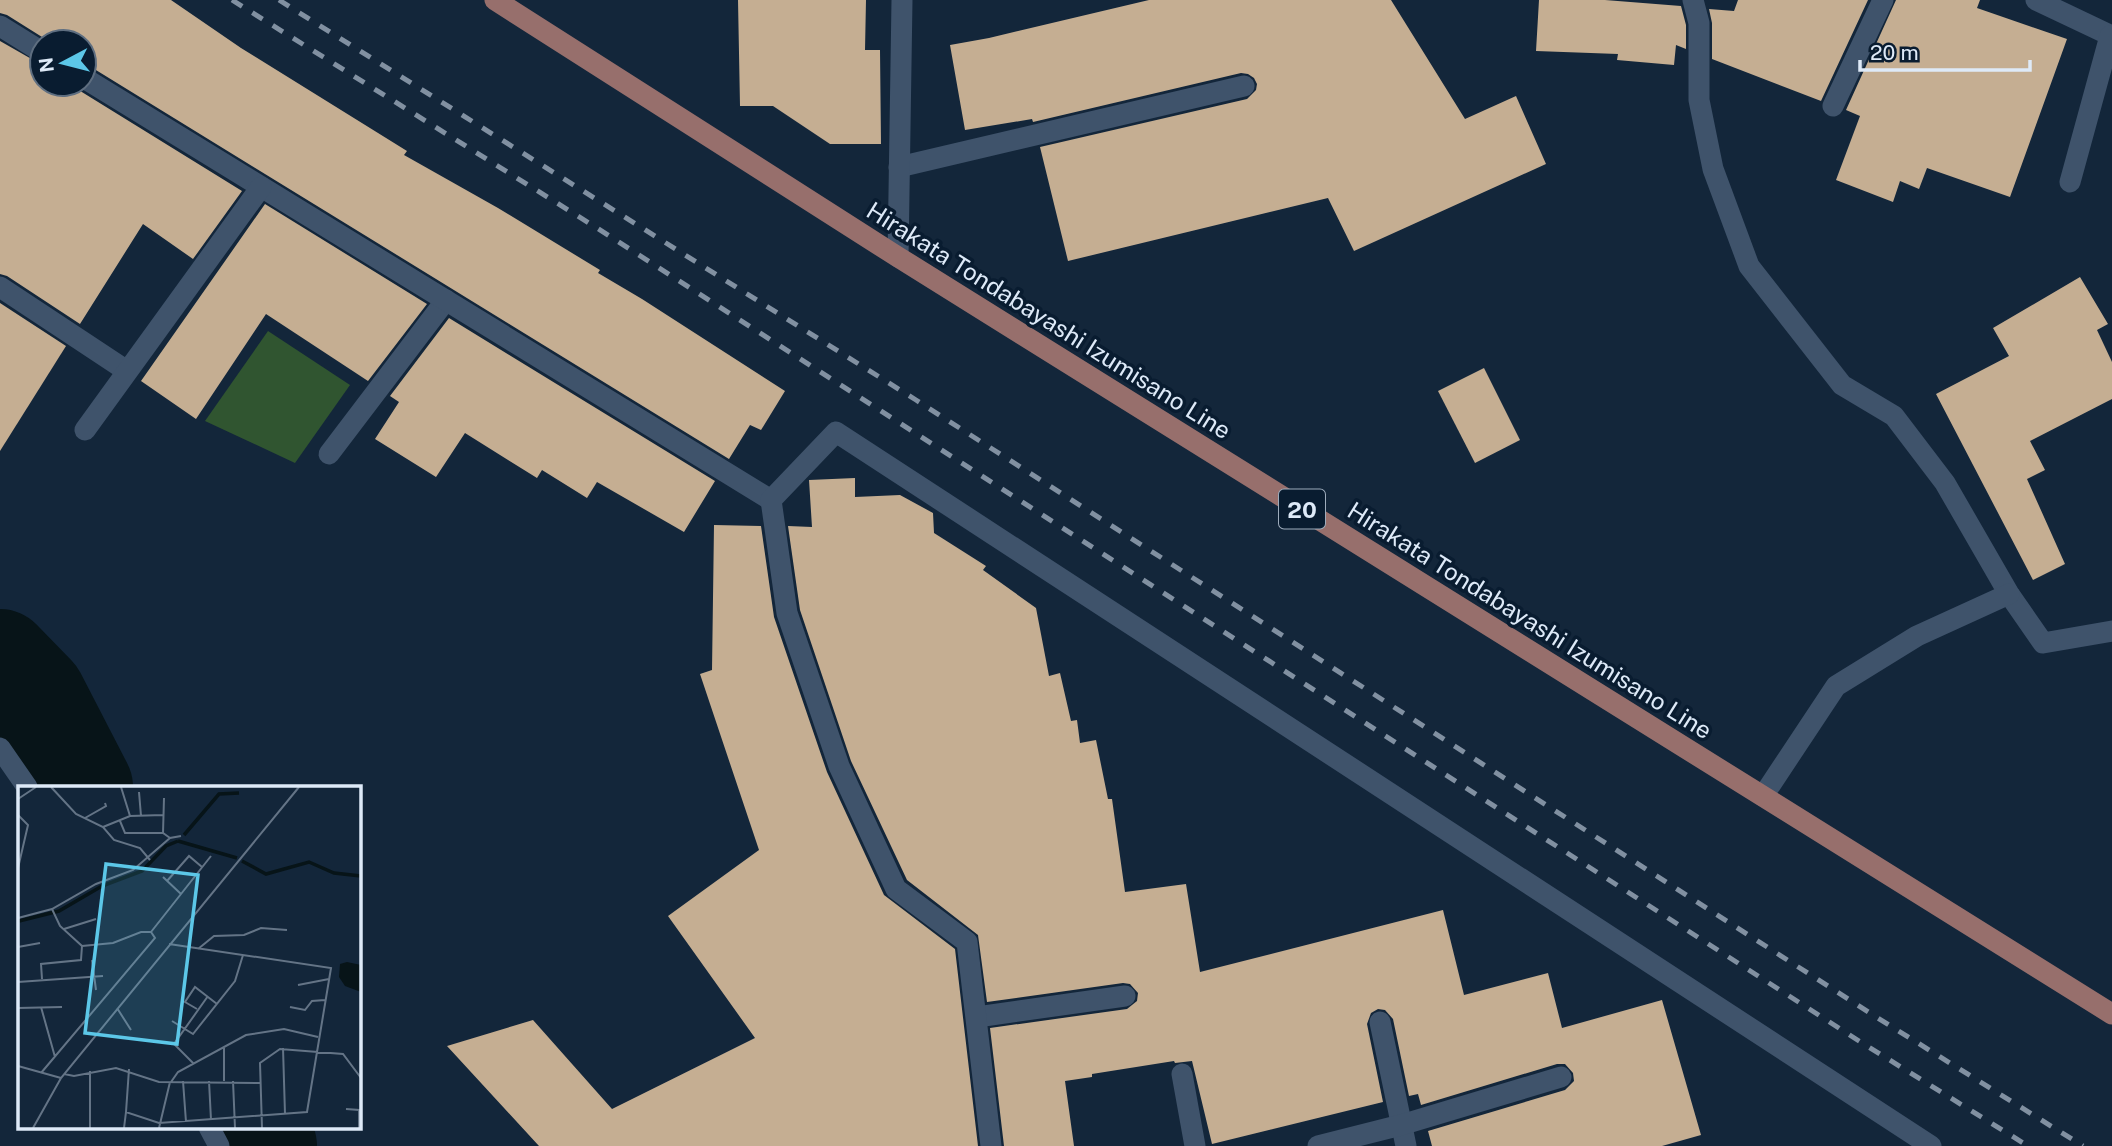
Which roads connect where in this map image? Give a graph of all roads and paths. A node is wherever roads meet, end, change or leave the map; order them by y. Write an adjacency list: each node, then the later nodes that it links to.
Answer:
1 (495, 0): 15 (main road, Hirakata Tondabayashi Izumisano Line / 20)
2 (902, 0): 12 (street)
3 (1693, 0): 22 (street)
4 (1882, 0): 11 (street)
5 (2036, 0): 7 (street)
6 (0, 26): 8 (street)
7 (2111, 36): 13 (street)
8 (28, 43)
9 (1244, 86): 12 (street)
10 (98, 87): 14 (street)
11 (1833, 106)
12 (899, 167): 15 (street)
13 (2070, 182)
14 (261, 187): 17 (street); 18 (street)
15 (898, 257): 26 (main road, Hirakata Tondabayashi Izumisano Line / 20)
16 (0, 287): 18 (street)
17 (446, 300): 20 (street); 21 (street)
18 (127, 371): 19 (street)
19 (85, 430)
20 (329, 454)
21 (771, 500): 29 (street); 40 (street)
22 (2009, 594): 23 (street); 26 (street)
23 (2112, 631)
24 (0, 748): 25 (street)
25 (26, 786)
26 (1763, 796): 28 (main road, Hirakata Tondabayashi Izumisano Line / 20)
27 (1125, 996): 29 (street)
28 (2112, 1014)
29 (976, 1017): 36 (street)
30 (1380, 1022): 33 (street)
31 (1182, 1074): 37 (street)
32 (1561, 1077): 33 (street)
33 (1401, 1125): 38 (street); 39 (street)
34 (210, 1128): 35 (street)
35 (219, 1146)
36 (991, 1146)
37 (1195, 1146)
38 (1318, 1146)
39 (1406, 1146)
40 (1931, 1146)

